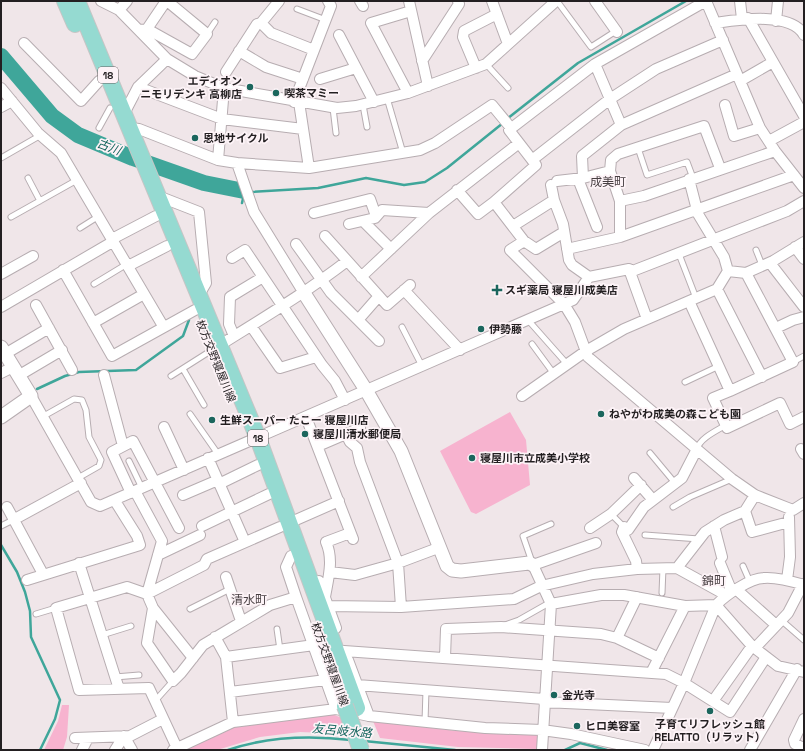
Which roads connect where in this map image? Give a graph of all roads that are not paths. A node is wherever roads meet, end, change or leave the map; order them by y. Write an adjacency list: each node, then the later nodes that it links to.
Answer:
1 (65, 1): 45 (main road, 枚方交野寝屋川線 / 18)
2 (77, 1): 61 (main road, 枚方交野寝屋川線 / 18)
3 (101, 1): 16 (street)
4 (127, 1): 16 (street)
5 (167, 1): 24 (street); 26 (street)
6 (279, 1): 22 (street)
7 (328, 1): 19 (street)
8 (458, 1): 35 (street)
9 (492, 1): 17 (street)
10 (556, 1): 25 (lane); 31 (street)
11 (595, 1): 25 (street)
12 (740, 1): 18 (street)
13 (778, 1): 20 (street)
14 (410, 6): 35 (street); 51 (street)
15 (297, 9): 19 (lane)
16 (119, 10): 24 (street)
17 (497, 14): 31 (street); 40 (street)
18 (745, 19): 20 (street); 23 (street); 36 (street)
19 (326, 20): 32 (street)
20 (776, 21): 28 (street)
21 (215, 22): 26 (lane)
22 (261, 23): 32 (street); 33 (street)
23 (715, 23): 29 (street); 38 (street)
24 (143, 29): 26 (street); 34 (street)
25 (617, 32)
26 (207, 34)
27 (338, 34): 39 (street)
28 (804, 35)
29 (723, 40): 43 (street); 53 (street)
30 (24, 43): 45 (street)
31 (508, 44): 37 (street)
32 (314, 50): 44 (street)
33 (239, 51): 41 (street); 44 (street)
34 (167, 59): 47 (street); 49 (street)
35 (422, 61): 46 (street)
36 (773, 62): 43 (street); 62 (street)
37 (486, 64): 40 (street); 50 (lane)
38 (595, 64): 53 (street); 67 (street)
39 (356, 68): 42 (street); 56 (street)
40 (476, 68): 46 (street)
41 (226, 72)
42 (320, 78)
43 (739, 78): 65 (street); 69 (street)
44 (303, 79): 55 (street)
45 (99, 81): 61 (main road, 枚方交野寝屋川線 / 18)
46 (428, 86): 51 (street)
47 (138, 87): 61 (street); 63 (street)
48 (1, 88): 54 (street)
49 (224, 88): 55 (street); 63 (street)
50 (508, 88)
51 (408, 93): 52 (street)
52 (387, 98): 56 (street); 78 (lane)
53 (610, 99): 65 (street); 81 (street)
54 (12, 101): 59 (street); 72 (street)
55 (297, 102): 60 (street); 70 (street)
56 (374, 102): 57 (street)
57 (363, 105): 60 (street); 66 (lane)
58 (725, 105): 69 (street)
59 (1, 107)
60 (333, 108): 71 (lane)
61 (117, 110): 68 (lane); 73 (main road, 枚方交野寝屋川線 / 18)
62 (804, 116)
63 (222, 119): 70 (street); 80 (street)
64 (804, 122): 74 (street)
65 (621, 125): 89 (street)
66 (367, 127)
67 (510, 127): 75 (street); 78 (street)
68 (99, 128)
69 (760, 128): 74 (street)
70 (303, 129): 83 (street)
71 (336, 133)
72 (41, 135): 79 (lane); 91 (street)
73 (131, 140): 80 (street); 85 (main road, 枚方交野寝屋川線 / 18)
74 (768, 141): 77 (street)
75 (519, 143): 81 (street); 93 (street)
76 (638, 148): 84 (street); 86 (street); 90 (lane)
77 (775, 151): 84 (street); 87 (street)
78 (404, 153): 83 (street)
79 (1, 158)
80 (218, 160): 82 (street)
81 (532, 160): 99 (street)
82 (237, 163): 83 (street); 142 (street)
83 (309, 168)
84 (720, 168): 90 (street)
85 (142, 170): 94 (main road, 枚方交野寝屋川線 / 18); 104 (main road, 枚方交野寝屋川線 / 18)
86 (610, 171): 89 (street); 97 (street)
87 (794, 175): 92 (street); 100 (street)
88 (28, 178): 95 (lane)
89 (581, 178): 96 (street); 110 (street)
90 (691, 179): 97 (street); 100 (street)
91 (77, 180): 95 (lane); 103 (street)
92 (804, 188)
93 (457, 190): 99 (street); 102 (street)
94 (158, 196): 144 (main road, 枚方交野寝屋川線 / 18); 144 (street)
95 (40, 200): 106 (lane)
96 (554, 200): 109 (street); 112 (street)
97 (620, 201): 114 (street)
98 (804, 201): 116 (street)
99 (494, 202): 109 (street)
100 (697, 209): 114 (street); 116 (street)
101 (314, 213): 105 (street)
102 (429, 213): 105 (street); 121 (street)
103 (99, 216): 111 (lane); 115 (street)
104 (156, 216): 115 (street); 120 (main road, 枚方交野寝屋川線 / 18)
105 (376, 216): 107 (street)
106 (11, 217)
107 (363, 221): 108 (street); 121 (street)
108 (349, 224)
109 (513, 226): 117 (street)
110 (597, 227)
111 (80, 228)
112 (564, 232): 117 (street); 122 (street)
113 (325, 236): 128 (street)
114 (620, 237): 122 (street)
115 (113, 240): 130 (street); 132 (street)
116 (715, 240): 124 (street); 133 (street)
117 (524, 241): 147 (street)
118 (296, 244): 139 (street)
119 (800, 245): 127 (street); 129 (street)
120 (167, 246): 130 (street); 152 (main road, 枚方交野寝屋川線 / 18)
121 (391, 249): 137 (street)
122 (567, 249): 138 (street)
123 (756, 250): 129 (lane)
124 (679, 254): 146 (lane); 154 (street)
125 (33, 256): 135 (street)
126 (232, 258): 136 (street)
127 (804, 259)
128 (347, 261): 137 (street); 139 (street)
129 (766, 264): 134 (street); 151 (street)
130 (128, 265): 140 (lane); 143 (street)
131 (629, 269): 138 (street)
132 (63, 270): 150 (street); 157 (street)
133 (728, 271): 134 (street); 141 (street)
134 (746, 273): 162 (street)
135 (1, 274)
136 (263, 277): 149 (street); 163 (street)
137 (362, 277): 145 (street)
138 (589, 277): 147 (street)
139 (321, 279): 142 (street); 155 (street)
140 (94, 284)
141 (717, 289): 146 (street); 184 (street)
142 (304, 293): 149 (street); 186 (street)
143 (144, 294): 157 (street); 158 (street)
144 (199, 294): 166 (main road, 枚方交野寝屋川線 / 18)
145 (379, 296): 155 (street); 169 (street)
146 (693, 300): 154 (street); 176 (street)
147 (564, 304): 156 (street); 170 (street)
148 (36, 305): 161 (street)
149 (283, 305): 159 (street); 172 (street)
150 (1, 306)
151 (804, 307)
152 (195, 310): 158 (street); 166 (main road, 枚方交野寝屋川線 / 18)
153 (804, 317): 162 (street)
154 (647, 319): 170 (street)
155 (358, 320): 164 (street)
156 (528, 320): 169 (street); 174 (lane)
157 (94, 323): 158 (street)
158 (163, 326)
159 (250, 326): 163 (street); 172 (street)
160 (402, 327): 175 (lane)
161 (49, 328): 167 (street); 168 (street)
162 (776, 328): 173 (street)
163 (234, 336): 166 (street)
164 (379, 341)
165 (532, 344): 181 (lane)
166 (216, 348): 177 (lane); 201 (main road, 枚方交野寝屋川線 / 18)
167 (3, 350): 179 (street)
168 (62, 350): 178 (street); 179 (street)
169 (460, 350): 175 (street)
170 (586, 351): 174 (street); 204 (street)
171 (804, 356): 173 (lane)
172 (316, 357): 190 (street)
173 (793, 362): 184 (street)
174 (567, 364): 181 (street)
175 (422, 366): 186 (street)
176 (719, 366): 185 (lane); 187 (street)
177 (183, 369): 183 (lane); 191 (lane)
178 (72, 370)
179 (15, 371): 180 (street); 188 (street)
180 (1, 373)
181 (554, 374): 189 (street)
182 (104, 376): 202 (street)
183 (171, 376)
184 (762, 377): 187 (street)
185 (684, 382)
186 (366, 390): 190 (street); 243 (street)
187 (730, 390): 197 (street)
188 (31, 396): 193 (street); 194 (street)
189 (522, 396)
190 (345, 400): 195 (street)
191 (204, 404)
192 (190, 414): 206 (lane)
193 (1, 417)
194 (42, 417): 211 (street); 211 (lane)
195 (306, 417): 201 (street); 203 (street)
196 (804, 417): 197 (street)
197 (726, 425): 204 (lane)
198 (164, 427): 209 (street)
199 (360, 428): 200 (street)
200 (346, 434): 203 (street); 247 (street)
201 (254, 439): 206 (street); 208 (main road, 枚方交野寝屋川線 / 18); 232 (main road, 枚方交野寝屋川線 / 18)
202 (123, 446): 213 (street); 215 (street)
203 (318, 446): 221 (street)
204 (697, 449): 210 (street); 214 (street)
205 (650, 453): 214 (lane)
206 (213, 456): 209 (street); 212 (street)
207 (130, 461): 215 (lane)
208 (258, 465): 212 (street); 216 (main road, 枚方交野寝屋川線 / 18)
209 (184, 470): 213 (street)
210 (732, 479): 218 (street); 224 (lane)
211 (79, 480): 220 (street); 229 (street)
212 (219, 482): 217 (street); 226 (street)
213 (154, 483): 215 (street); 236 (street)
214 (675, 483): 219 (street)
215 (136, 491): 220 (street); 244 (street)
216 (269, 494): 226 (street); 232 (main road, 枚方交野寝屋川線 / 18)
217 (183, 495)
218 (756, 495): 225 (street); 227 (street)
219 (653, 500): 228 (street); 235 (street)
220 (115, 501): 246 (street)
221 (339, 501): 232 (street); 253 (street)
222 (803, 504): 225 (street)
223 (7, 507): 229 (street)
224 (673, 507)
225 (789, 509): 230 (street)
226 (231, 511): 241 (street); 244 (street)
227 (745, 511): 230 (street); 234 (street)
228 (611, 514): 235 (lane); 237 (street)
229 (13, 520): 233 (lane); 254 (street)
230 (789, 522): 257 (street)
231 (551, 524): 248 (lane)
232 (285, 525): 240 (main road, 枚方交野寝屋川線 / 18); 241 (street); 245 (main road, 枚方交野寝屋川線 / 18)
233 (1, 526)
234 (714, 526): 239 (street); 262 (street)
235 (624, 527): 252 (street)
236 (179, 528)
237 (590, 528)
238 (645, 535): 239 (lane)
239 (700, 539): 251 (street)
240 (295, 540): 268 (street); 312 (main road, 枚方交野寝屋川線 / 18)
241 (245, 542): 264 (street)
242 (596, 543): 248 (street)
243 (438, 548): 247 (street); 248 (street)
244 (158, 555): 264 (street)
245 (291, 556): 265 (street); 312 (main road, 枚方交野寝屋川線 / 18)
246 (79, 563): 254 (street); 267 (street)
247 (398, 563): 253 (street); 272 (street)
248 (533, 565): 260 (street)
249 (743, 566): 258 (lane)
250 (663, 568): 251 (street); 252 (street); 263 (lane)
251 (677, 568): 262 (street)
252 (637, 569): 260 (street)
253 (330, 572): 268 (street)
254 (43, 574): 256 (street)
255 (226, 577): 261 (street)
256 (27, 580)
257 (787, 580): 258 (street); 259 (street)
258 (750, 583): 262 (street)
259 (803, 585): 278 (street)
260 (541, 586): 269 (street); 272 (street)
261 (230, 588): 275 (lane); 277 (street)
262 (732, 592): 270 (street); 278 (street)
263 (662, 593)
264 (147, 594): 267 (street); 274 (street)
265 (296, 597): 277 (street); 287 (street)
266 (637, 597): 269 (street); 271 (street); 285 (street)
267 (89, 598): 273 (street); 283 (street)
268 (327, 602): 272 (street); 290 (street)
269 (550, 603): 280 (lane); 282 (street)
270 (716, 605): 271 (street); 288 (street); 303 (street)
271 (685, 606): 295 (street)
272 (401, 607)
273 (56, 608): 276 (lane); 305 (street)
274 (153, 608): 292 (street); 302 (street)
275 (190, 609)
276 (36, 614)
277 (241, 621): 284 (street)
278 (778, 622): 286 (lane); 288 (street)
279 (131, 626): 283 (lane)
280 (501, 627): 282 (street); 294 (street)
281 (277, 629): 289 (lane)
282 (549, 631): 285 (street); 296 (street)
283 (101, 635): 300 (street)
284 (215, 636): 292 (street); 293 (street)
285 (617, 638): 295 (street)
286 (804, 640)
287 (314, 645): 289 (street); 301 (street)
288 (754, 647): 291 (street); 310 (street)
289 (280, 650): 293 (street)
290 (344, 650): 294 (street); 304 (street)
291 (766, 657): 297 (street); 310 (street)
292 (193, 658): 302 (street)
293 (226, 658): 307 (street)
294 (444, 658): 296 (street)
295 (659, 658): 298 (street)
296 (546, 666): 298 (street); 309 (street)
297 (800, 670): 331 (street)
298 (651, 673): 303 (street)
299 (139, 675): 300 (lane)
300 (115, 677): 305 (street)
301 (326, 680): 307 (street); 312 (street)
302 (173, 681): 308 (lane)
303 (684, 683): 310 (street); 311 (street)
304 (357, 685): 306 (street); 312 (street)
305 (119, 689): 308 (street)
306 (426, 690): 309 (street); 316 (lane)
307 (230, 692): 315 (street)
308 (155, 701): 313 (street)
309 (544, 701): 311 (street); 317 (street)
310 (713, 701)
311 (672, 708): 330 (street)
312 (352, 710): 315 (street); 316 (street); 326 (main road, 枚方交野寝屋川線 / 18, bridge); 327 (main road, 枚方交野寝屋川線 / 18)
313 (163, 719): 318 (street); 322 (street)
314 (804, 719): 321 (street)
315 (233, 722): 322 (street)
316 (425, 722): 317 (street)
317 (542, 730): 328 (street); 329 (street)
318 (124, 736): 320 (street); 324 (street); 325 (street)
319 (75, 738): 320 (street)
320 (88, 738): 323 (street)
321 (804, 748)
322 (175, 749)
323 (82, 750)
324 (115, 750)
325 (132, 750)
326 (361, 750)
327 (372, 750)
328 (542, 750)
329 (644, 750)
330 (653, 750)
331 (750, 750)

